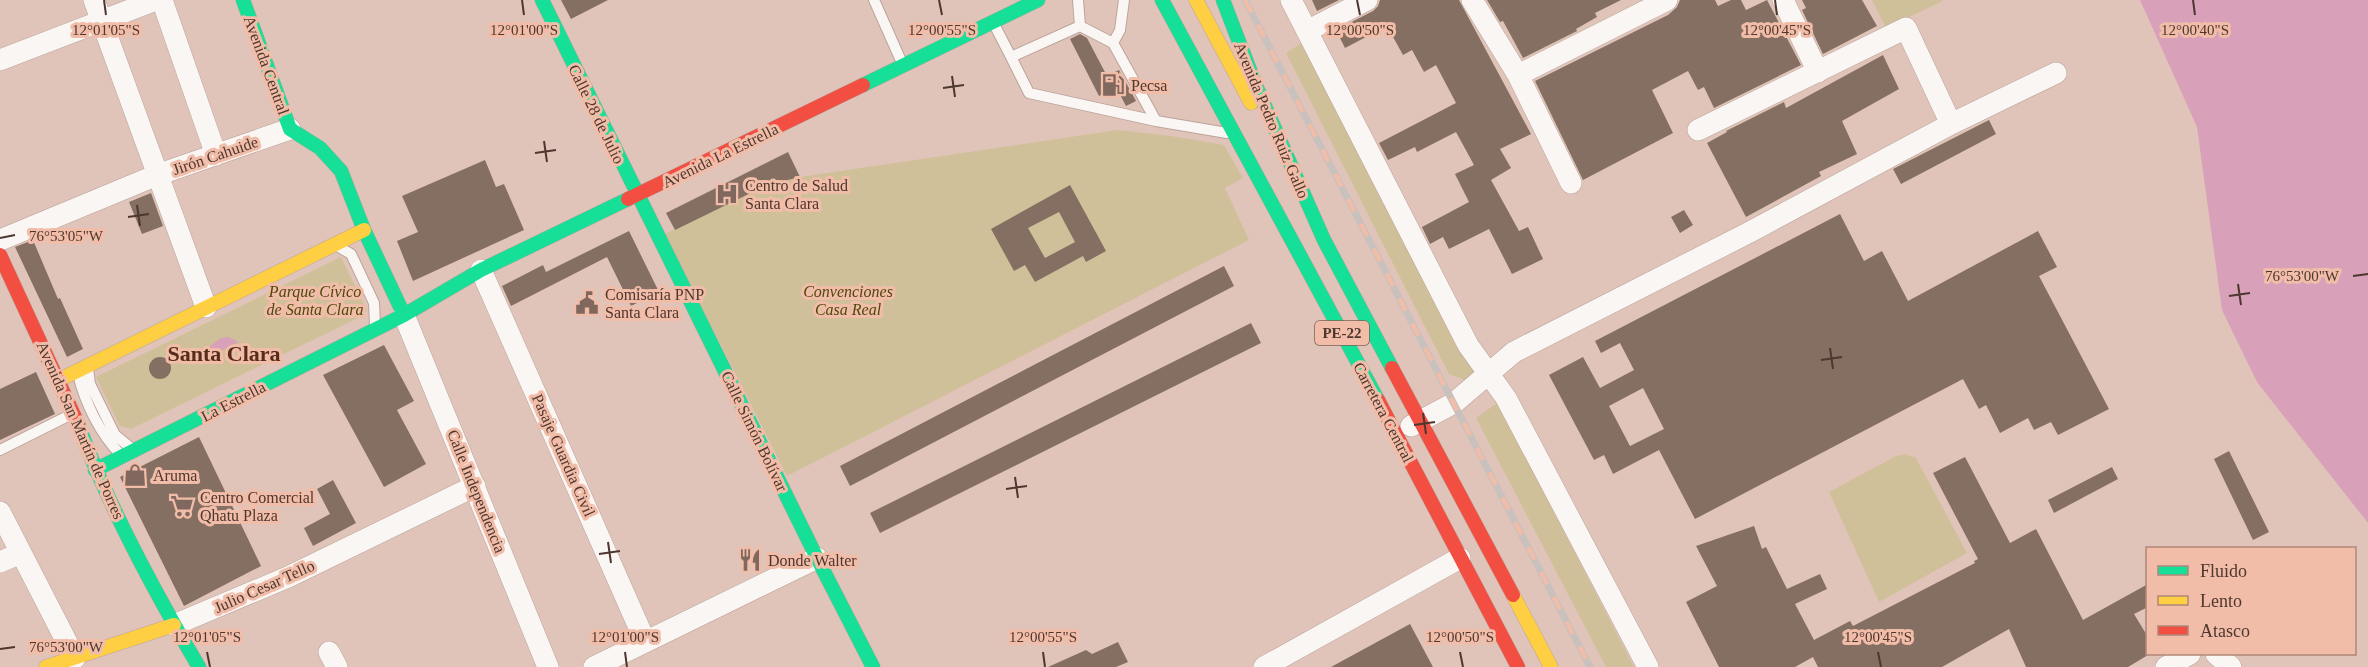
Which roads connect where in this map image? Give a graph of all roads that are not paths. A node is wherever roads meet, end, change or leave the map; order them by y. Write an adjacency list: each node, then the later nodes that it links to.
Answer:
1 (94, 0): 18 (street)
2 (156, 0): 18 (street)
3 (162, 0): 34 (street)
4 (243, 0): 31 (main road, Avenida Central)
5 (542, 0): 37 (main road, Calle 28 de Julio)
6 (874, 0): 25 (lane)
7 (1038, 0): 19 (main road, Avenida La Estrella)
8 (1078, 0): 20 (lane)
9 (1125, 0): 22 (lane)
10 (1162, 0): 33 (main road, Carretera Central / PE-22)
11 (1196, 0): 41 (main road, Carretera Central)
12 (1222, 0): 41 (main road, Avenida Pedro Ruiz Gallo / PE-22)
13 (1290, 0): 21 (street)
14 (1367, 0): 21 (street)
15 (1472, 0): 28 (street)
16 (1667, 0): 28 (street)
17 (1783, 0): 26 (street)
18 (102, 21): 24 (street); 35 (street)
19 (993, 22): 23 (lane); 25 (main road, Avenida La Estrella)
20 (1080, 26): 22 (lane); 23 (lane)
21 (1307, 31): 49 (street)
22 (1113, 43): 29 (lane)
23 (1011, 57): 29 (lane)
24 (0, 60)
25 (903, 65): 37 (main road, Avenida La Estrella)
26 (1818, 72): 30 (street); 32 (street)
27 (2056, 73): 30 (street)
28 (1518, 75): 36 (street)
29 (1156, 121): 33 (lane)
30 (1951, 124): 49 (street)
31 (290, 129): 34 (street, Jirón Cahuide); 38 (main road)
32 (1698, 130)
33 (1235, 134): 53 (main road, Carretera Central / PE-22)
34 (216, 155): 35 (street, Jirón Cahuide)
35 (157, 175): 40 (street, Jirón Cahuide); 45 (street)
36 (1571, 183)
37 (638, 194): 44 (main road, Avenida La Estrella); 60 (main road, Calle Simón Bolívar)
38 (364, 230): 39 (main road); 46 (main road)
39 (347, 238): 42 (main road); 47 (lane)
40 (0, 240)
41 (1324, 240): 52 (main road, Carretera Central / PE-22)
42 (334, 244): 45 (main road); 47 (lane)
43 (0, 255): 50 (main road, Avenida San Martín de Porres)
44 (482, 270): 46 (main road, Avenida La Estrella); 64 (street, Pasaje Guardia Civil)
45 (206, 307): 48 (main road)
46 (404, 315): 47 (main road, La Estrella); 57 (street, Calle Independencia)
47 (380, 327): 55 (main road, La Estrella)
48 (82, 369): 50 (main road); 55 (lane)
49 (1488, 375): 52 (street); 76 (street)
50 (60, 380): 51 (main road, Avenida San Martín de Porres)
51 (74, 413): 54 (lane); 56 (main road, Avenida San Martín de Porres)
52 (1422, 420): 53 (street); 75 (main road, Carretera Central / PE-22)
53 (1396, 434): 61 (main road, Carretera Central / PE-22)
54 (0, 450)
55 (128, 453): 56 (main road, La Estrella)
56 (94, 470): 63 (main road, Avenida San Martín de Porres)
57 (475, 486): 63 (street, Julio Cesar Tello); 70 (street, Calle Independencia)
58 (0, 512): 59 (street)
59 (21, 553): 62 (street); 67 (street)
60 (817, 558): 64 (street); 72 (main road, Calle Simón Bolívar)
61 (1460, 558): 73 (street); 74 (main road, Carretera Central / PE-22)
62 (0, 562)
63 (174, 625): 67 (main road, Julio Cesar Tello); 69 (main road, Avenida San Martín de Porres)
64 (645, 641): 71 (street)
65 (2188, 655): 77 (street)
66 (2217, 655): 78 (street)
67 (75, 658): 68 (main road, Julio Cesar Tello)
68 (45, 667)
69 (199, 667)
70 (548, 667)
71 (594, 667)
72 (873, 667)
73 (1264, 667)
74 (1518, 667)
75 (1551, 667)
76 (1648, 667)
77 (2166, 667)
78 (2231, 667)

